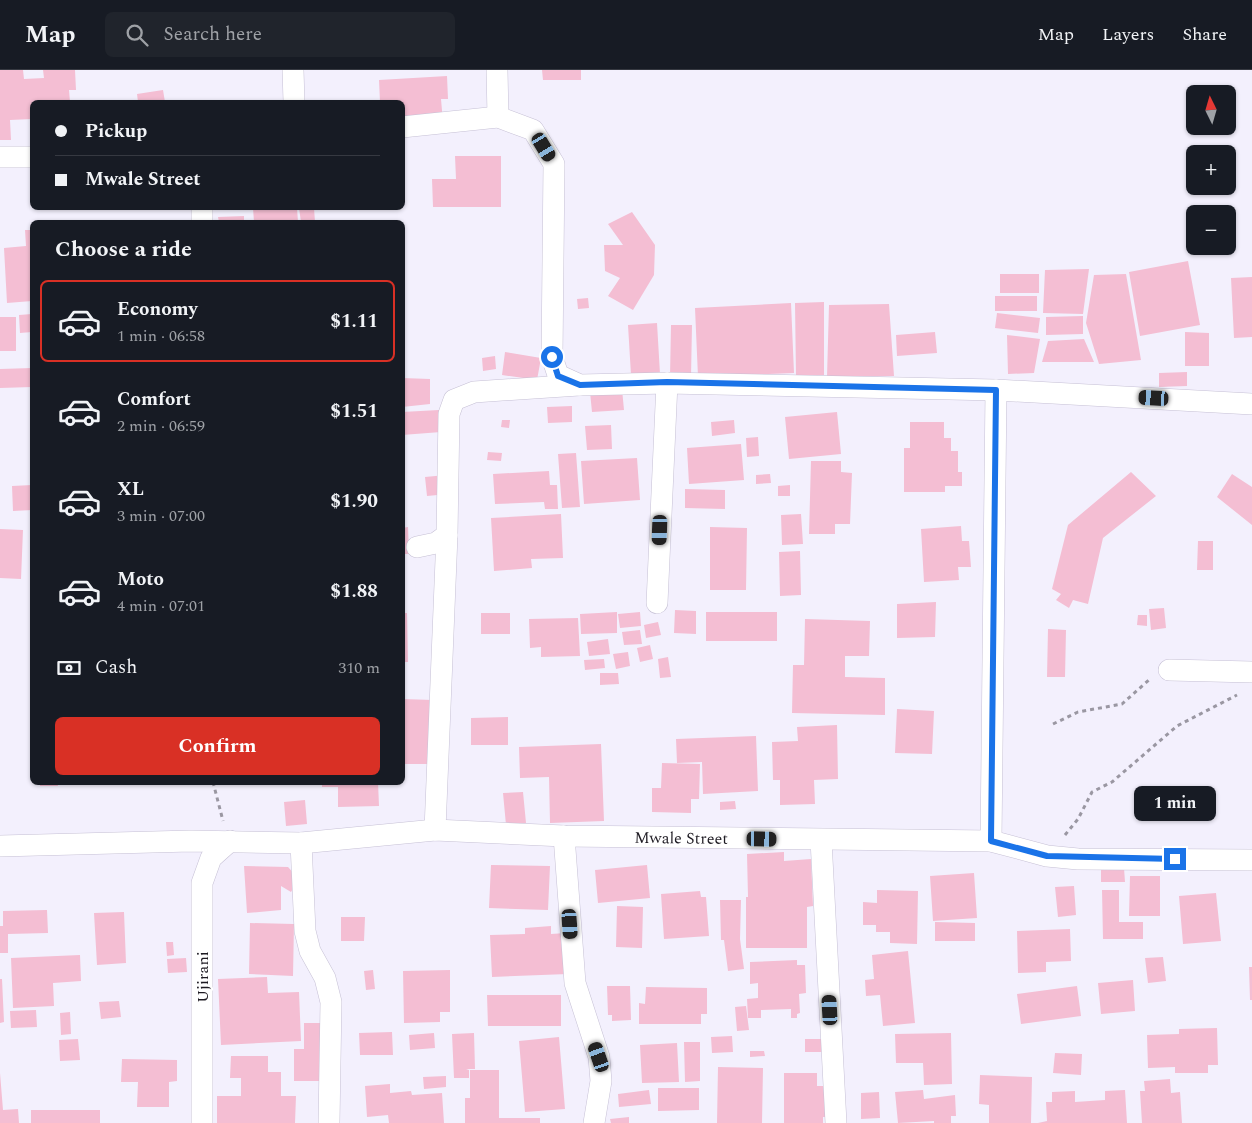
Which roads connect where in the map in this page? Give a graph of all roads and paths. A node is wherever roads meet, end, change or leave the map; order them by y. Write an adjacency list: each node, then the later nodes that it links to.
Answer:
1 (293, 70): 3 (street)
2 (497, 70): 4 (street)
3 (294, 100)
4 (498, 117): 5 (street); 9 (street)
5 (405, 127)
6 (0, 157): 7 (street)
7 (30, 157)
8 (667, 382): 9 (street); 10 (street); 14 (street)
9 (580, 385): 12 (street)
10 (996, 390): 11 (street); 23 (street)
11 (1252, 404)
12 (447, 535): 13 (street); 19 (street)
13 (417, 547)
14 (657, 603)
15 (1160, 674): 16 (street); 17 (path)
16 (1248, 682): 26 (path)
17 (1053, 724)
18 (214, 785): 22 (path)
19 (435, 830): 20 (street, Mwale Street); 24 (street, Mwale Street)
20 (564, 836): 21 (street, Mwale Street); 30 (street)
21 (821, 840): 23 (street, Mwale Street); 31 (street)
22 (230, 841): 24 (street, Mwale Street); 25 (street, Mwale Street); 28 (street, Ujirani)
23 (991, 841): 26 (street, Mwale Street)
24 (301, 843): 29 (street)
25 (0, 846)
26 (1047, 856): 27 (street, Mwale Street)
27 (1252, 860)
28 (202, 1123)
29 (329, 1123)
30 (594, 1123)
31 (836, 1123)

